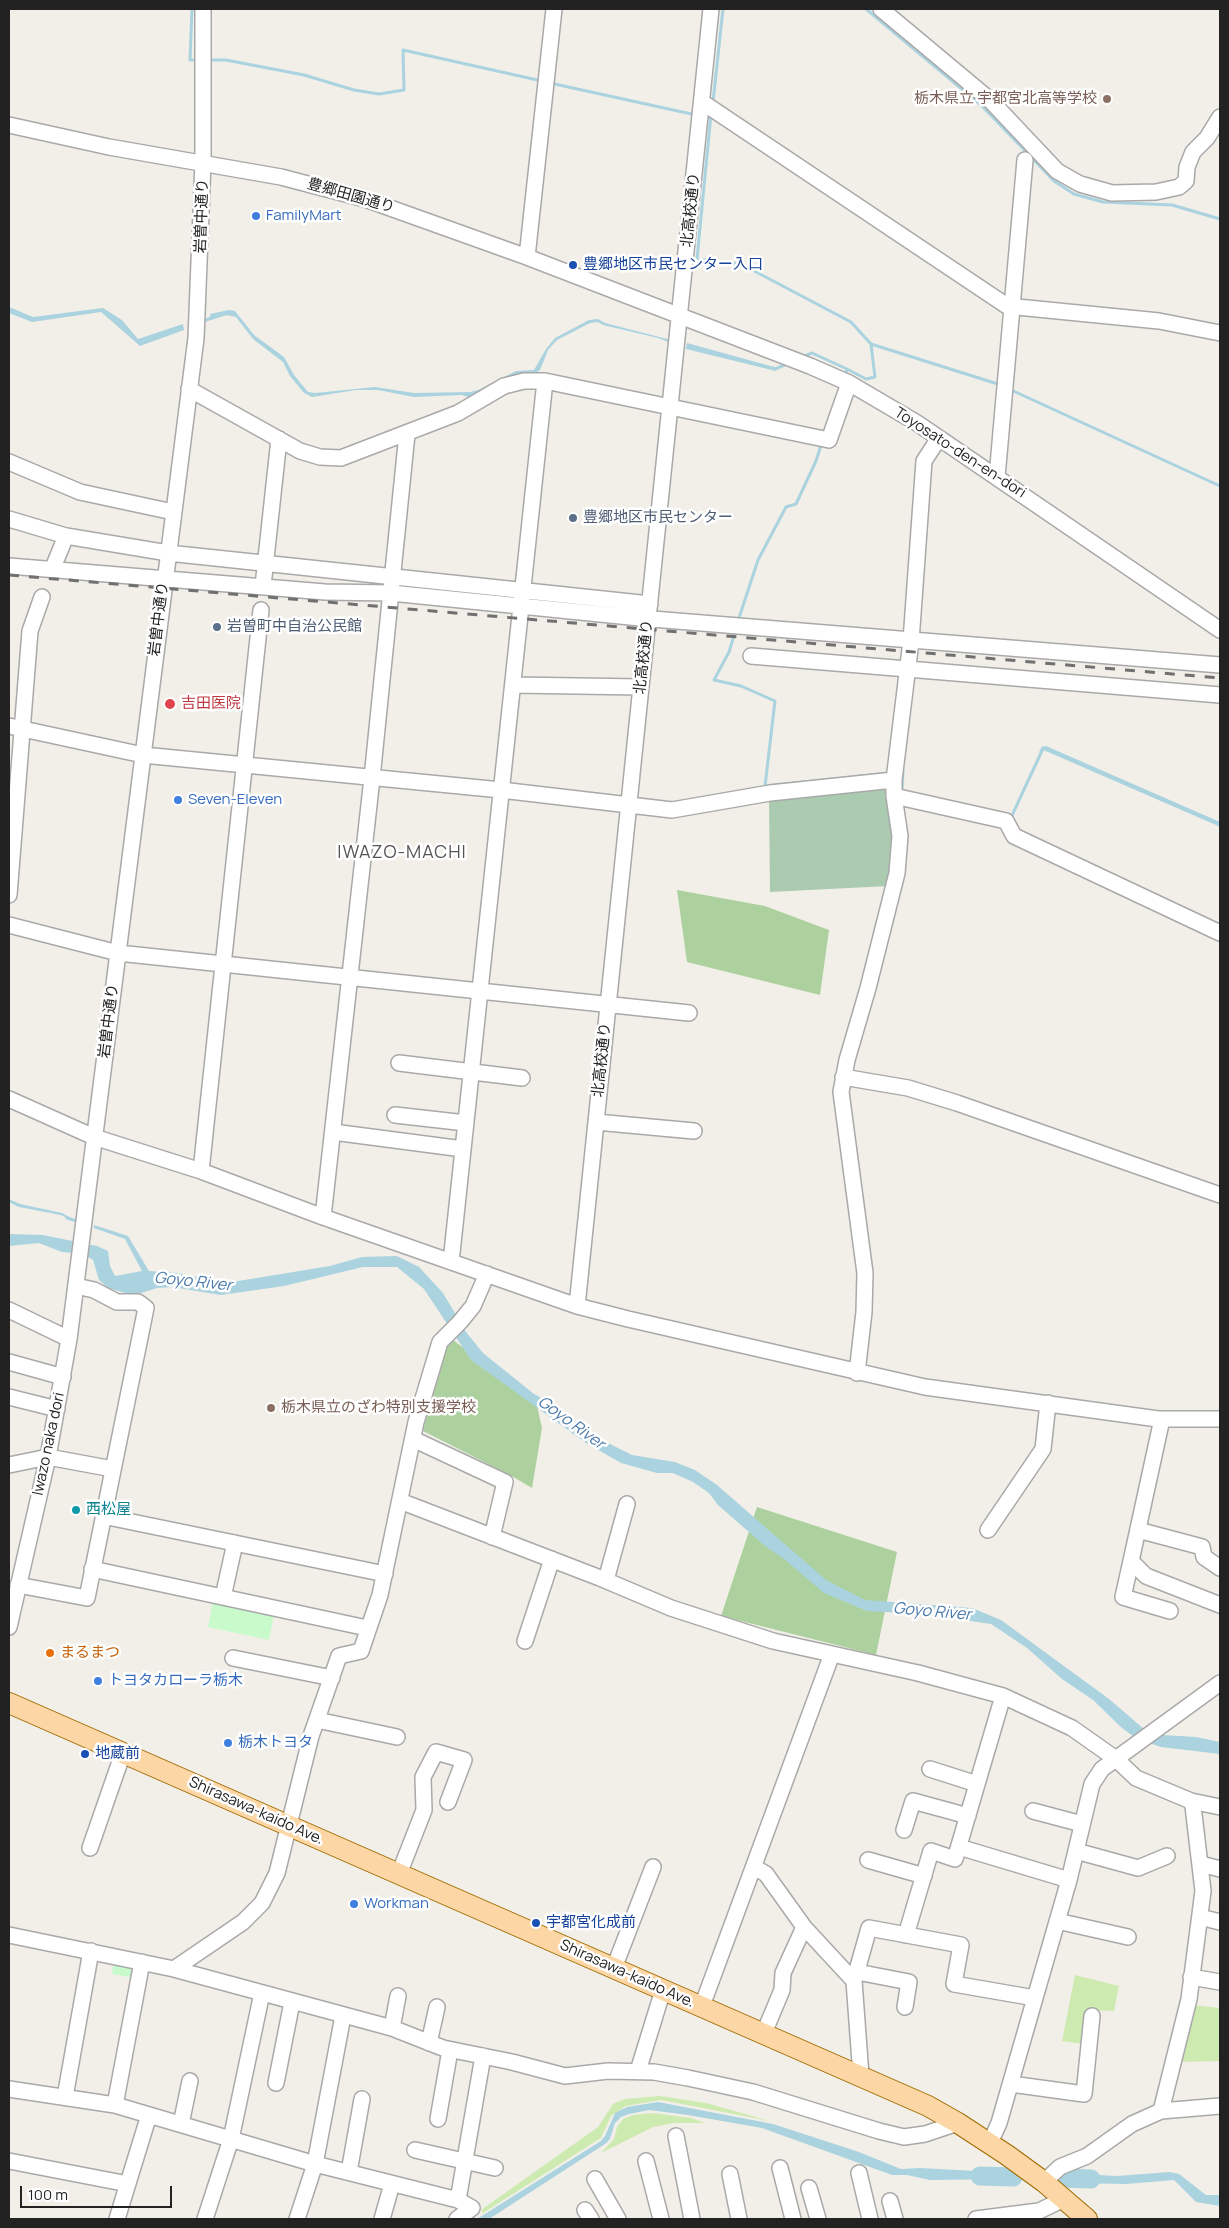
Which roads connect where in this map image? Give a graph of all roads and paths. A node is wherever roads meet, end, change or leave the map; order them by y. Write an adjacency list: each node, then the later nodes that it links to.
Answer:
1 (203, 9): 9 (street, 岩曽中通り)
2 (554, 9): 10 (street)
3 (711, 9): 5 (street, 北高校通り)
4 (881, 9): 6 (street)
5 (702, 102): 11 (street); 12 (street, 北高校通り)
6 (1220, 117)
7 (9, 125): 9 (street, 豊郷田園通り)
8 (1025, 160): 11 (street)
9 (203, 162): 10 (street, 豊郷田園通り); 16 (street, 岩曽中通り)
10 (527, 257): 12 (street, 豊郷田園通り)
11 (1012, 308): 13 (street); 22 (street)
12 (680, 315): 15 (street, Toyosato-den-en-dori); 17 (street, 北高校通り)
13 (1220, 333)
14 (545, 381): 17 (street); 18 (street); 33 (street)
15 (849, 383): 17 (street); 19 (street, Toyosato-den-en-dori)
16 (189, 389): 20 (street); 23 (street, 岩曽中通り)
17 (670, 407): 38 (street, 北高校通り)
18 (407, 434): 20 (street); 30 (street)
19 (939, 438): 22 (street, Toyosato-den-en-dori); 40 (street)
20 (279, 439): 27 (street)
21 (9, 462): 23 (street)
22 (997, 477): 39 (street, Toyosato-den-en-dori)
23 (173, 512): 26 (street, 岩曽中通り)
24 (9, 519): 25 (street)
25 (66, 536): 26 (street); 29 (street)
26 (168, 553): 27 (street); 31 (street, 岩曽中通り)
27 (265, 563): 30 (street); 32 (street)
28 (9, 566): 29 (street)
29 (52, 570): 31 (street)
30 (393, 576): 33 (street); 34 (street)
31 (164, 578): 32 (street); 48 (street, 岩曽中通り)
32 (263, 586): 34 (street)
33 (523, 590): 36 (street); 38 (street)
34 (391, 593): 36 (street); 50 (street)
35 (42, 597): 47 (street)
36 (521, 606): 38 (street); 44 (street)
37 (261, 610): 49 (street)
38 (649, 612): 40 (street); 45 (street, 北高校通り)
39 (1220, 630)
40 (911, 641): 42 (street); 43 (street)
41 (751, 656): 43 (street)
42 (1220, 665)
43 (907, 670): 46 (street); 51 (street)
44 (512, 685): 45 (street); 52 (street)
45 (641, 687): 54 (street, 北高校通り)
46 (1220, 695)
47 (15, 728): 48 (street); 55 (street)
48 (143, 755): 49 (street); 58 (street, 岩曽中通り)
49 (244, 765): 50 (street); 59 (street)
50 (372, 778): 52 (street); 60 (street)
51 (894, 780): 53 (street); 54 (street)
52 (501, 790): 54 (street); 61 (street)
53 (894, 796): 57 (street); 66 (street)
54 (629, 805): 62 (street, 北高校通り)
55 (9, 895)
56 (9, 925): 58 (street)
57 (1220, 933)
58 (118, 953): 59 (street); 74 (street, 岩曽中通り)
59 (222, 964): 60 (street); 76 (street)
60 (351, 977): 61 (street); 73 (street)
61 (480, 991): 62 (street); 65 (street)
62 (607, 1004): 63 (street); 70 (street, 北高校通り)
63 (689, 1013)
64 (399, 1063): 65 (street)
65 (471, 1073): 67 (street); 71 (street)
66 (843, 1077): 77 (street); 87 (street)
67 (522, 1078)
68 (9, 1099): 74 (street)
69 (395, 1115): 71 (street)
70 (596, 1122): 72 (street); 83 (street, 北高校通り)
71 (466, 1123): 75 (street)
72 (694, 1131)
73 (333, 1132): 75 (street); 78 (street)
74 (94, 1137): 76 (street); 79 (street, 岩曽中通り)
75 (463, 1149): 80 (street)
76 (201, 1171): 78 (street)
77 (1220, 1195)
78 (323, 1217): 80 (street)
79 (80, 1259): 82 (street, Iwazo naka dori)
80 (451, 1262): 81 (street)
81 (487, 1274): 83 (street); 94 (street)
82 (76, 1286): 85 (street, Iwazo naka dori); 97 (street)
83 (577, 1306): 87 (street)
84 (9, 1310): 85 (street)
85 (69, 1340): 88 (street, Iwazo naka dori)
86 (9, 1362): 88 (street)
87 (857, 1373): 90 (street)
88 (63, 1377): 91 (street, Iwazo naka dori)
89 (9, 1397): 91 (street)
90 (1048, 1404): 92 (street); 101 (street)
91 (57, 1409): 95 (street, Iwazo naka dori)
92 (1162, 1419): 93 (street); 102 (street)
93 (1220, 1419)
94 (413, 1439): 98 (street); 103 (street)
95 (48, 1457): 96 (street); 97 (street); 110 (street, Iwazo naka dori)
96 (9, 1466)
97 (113, 1469): 100 (street)
98 (400, 1502): 103 (street); 109 (street)
99 (627, 1504): 111 (street)
100 (103, 1516): 104 (street); 108 (street)
101 (988, 1530)
102 (1138, 1530): 106 (street); 107 (street)
103 (492, 1537): 105 (street)
104 (235, 1543): 109 (street); 112 (street)
105 (552, 1559): 111 (street); 117 (street)
106 (1131, 1561): 113 (street); 114 (street)
107 (1220, 1568)
108 (92, 1569): 110 (street); 112 (street)
109 (385, 1574): 116 (street)
110 (16, 1579): 115 (street, Iwazo naka dori)
111 (606, 1580): 118 (street)
112 (223, 1597): 116 (street)
113 (1220, 1606)
114 (1170, 1611)
115 (9, 1627)
116 (367, 1628): 120 (street)
117 (525, 1641)
118 (832, 1654): 122 (street); 145 (street)
119 (233, 1658): 120 (street)
120 (332, 1678): 124 (street)
121 (1220, 1683): 127 (street)
122 (1003, 1696): 127 (street); 129 (street)
123 (9, 1703): 126 (main road, Shirasawa-kaido Ave.)
124 (317, 1720): 125 (street); 136 (street)
125 (397, 1737)
126 (123, 1753): 136 (main road, Shirasawa-kaido Ave.); 139 (street)
127 (1116, 1759): 130 (street); 135 (street)
128 (930, 1769): 129 (street)
129 (977, 1784): 134 (street)
130 (1190, 1800): 132 (street); 143 (street)
131 (448, 1802): 147 (street)
132 (1220, 1807)
133 (1033, 1811): 135 (street)
134 (968, 1816): 137 (street); 138 (street)
135 (1082, 1824): 140 (street)
136 (290, 1826): 147 (main road, Shirasawa-kaido Ave.); 160 (street)
137 (904, 1830)
138 (959, 1847): 148 (street); 149 (street)
139 (90, 1848)
140 (1076, 1851): 141 (street); 149 (street)
141 (1167, 1856)
142 (868, 1860): 148 (street)
143 (1201, 1864): 146 (street); 150 (street)
144 (653, 1867): 159 (street)
145 (754, 1867): 153 (street); 169 (street)
146 (1220, 1869)
147 (399, 1874): 159 (main road, Shirasawa-kaido Ave.)
148 (924, 1876): 155 (street)
149 (1069, 1880): 151 (street)
150 (1200, 1917): 152 (street); 162 (street)
151 (1057, 1922): 156 (street); 167 (street)
152 (1220, 1922)
153 (804, 1927): 161 (street); 175 (street)
154 (9, 1935): 157 (street)
155 (906, 1935): 161 (street); 167 (street)
156 (1128, 1937)
157 (90, 1951): 158 (street); 185 (street)
158 (142, 1962): 160 (street); 187 (street)
159 (614, 1968): 164 (main road, Shirasawa-kaido Ave.)
160 (174, 1969): 165 (street)
161 (856, 1976): 171 (street); 180 (street)
162 (1191, 1978): 163 (street); 189 (street)
163 (1220, 1982)
164 (664, 1990): 169 (main road, Shirasawa-kaido Ave.); 179 (street)
165 (262, 1993): 168 (street); 195 (street)
166 (398, 1996): 174 (street)
167 (1035, 1998): 183 (street)
168 (292, 2002): 172 (street); 182 (street)
169 (702, 2006): 175 (main road, Shirasawa-kaido Ave.)
170 (438, 2007): 176 (street)
171 (905, 2007)
172 (344, 2016): 174 (street); 201 (street)
173 (1092, 2016): 183 (street)
174 (392, 2028): 176 (street)
175 (764, 2033): 180 (main road, Shirasawa-kaido Ave.)
176 (429, 2043): 177 (street)
177 (450, 2050): 178 (street); 191 (street)
178 (483, 2056): 179 (street); 200 (street)
179 (638, 2071): 192 (street)
180 (860, 2076): 192 (main road, Shirasawa-kaido Ave.)
181 (190, 2080): 193 (street)
182 (276, 2083)
183 (1011, 2084): 196 (street)
184 (9, 2089): 185 (street)
185 (65, 2098): 187 (street)
186 (362, 2099): 204 (street)
187 (115, 2105): 190 (street)
188 (1220, 2106): 189 (street)
189 (1161, 2111): 208 (street)
190 (149, 2115): 193 (street); 209 (street)
191 (438, 2119)
192 (958, 2123): 196 (main road, Shirasawa-kaido Ave.)
193 (181, 2124): 195 (street)
194 (676, 2136): 222 (street)
195 (231, 2139): 201 (street); 216 (street)
196 (990, 2143): 208 (main road, Shirasawa-kaido Ave.)
197 (415, 2150): 200 (street)
198 (646, 2160): 221 (street)
199 (9, 2161): 209 (street)
200 (464, 2162): 202 (street); 213 (street)
201 (315, 2164): 204 (street); 217 (street)
202 (496, 2168)
203 (780, 2168): 224 (street)
204 (349, 2172): 210 (street)
205 (859, 2173): 226 (street)
206 (730, 2174): 223 (street)
207 (595, 2179): 220 (street)
208 (1044, 2182): 212 (main road, Shirasawa-kaido Ave.)
209 (128, 2184): 215 (street)
210 (392, 2184): 213 (street); 218 (street)
211 (809, 2188): 225 (street)
212 (1064, 2199): 228 (street); 229 (main road, Shirasawa-kaido Ave.)
213 (458, 2200): 219 (street)
214 (890, 2201): 227 (street)
215 (117, 2219)
216 (205, 2219)
217 (297, 2219)
218 (382, 2219)
219 (457, 2219)
220 (618, 2219)
221 (661, 2219)
222 (692, 2219)
223 (739, 2219)
224 (794, 2219)
225 (818, 2219)
226 (870, 2219)
227 (895, 2219)
228 (977, 2219)
229 (1087, 2219)

